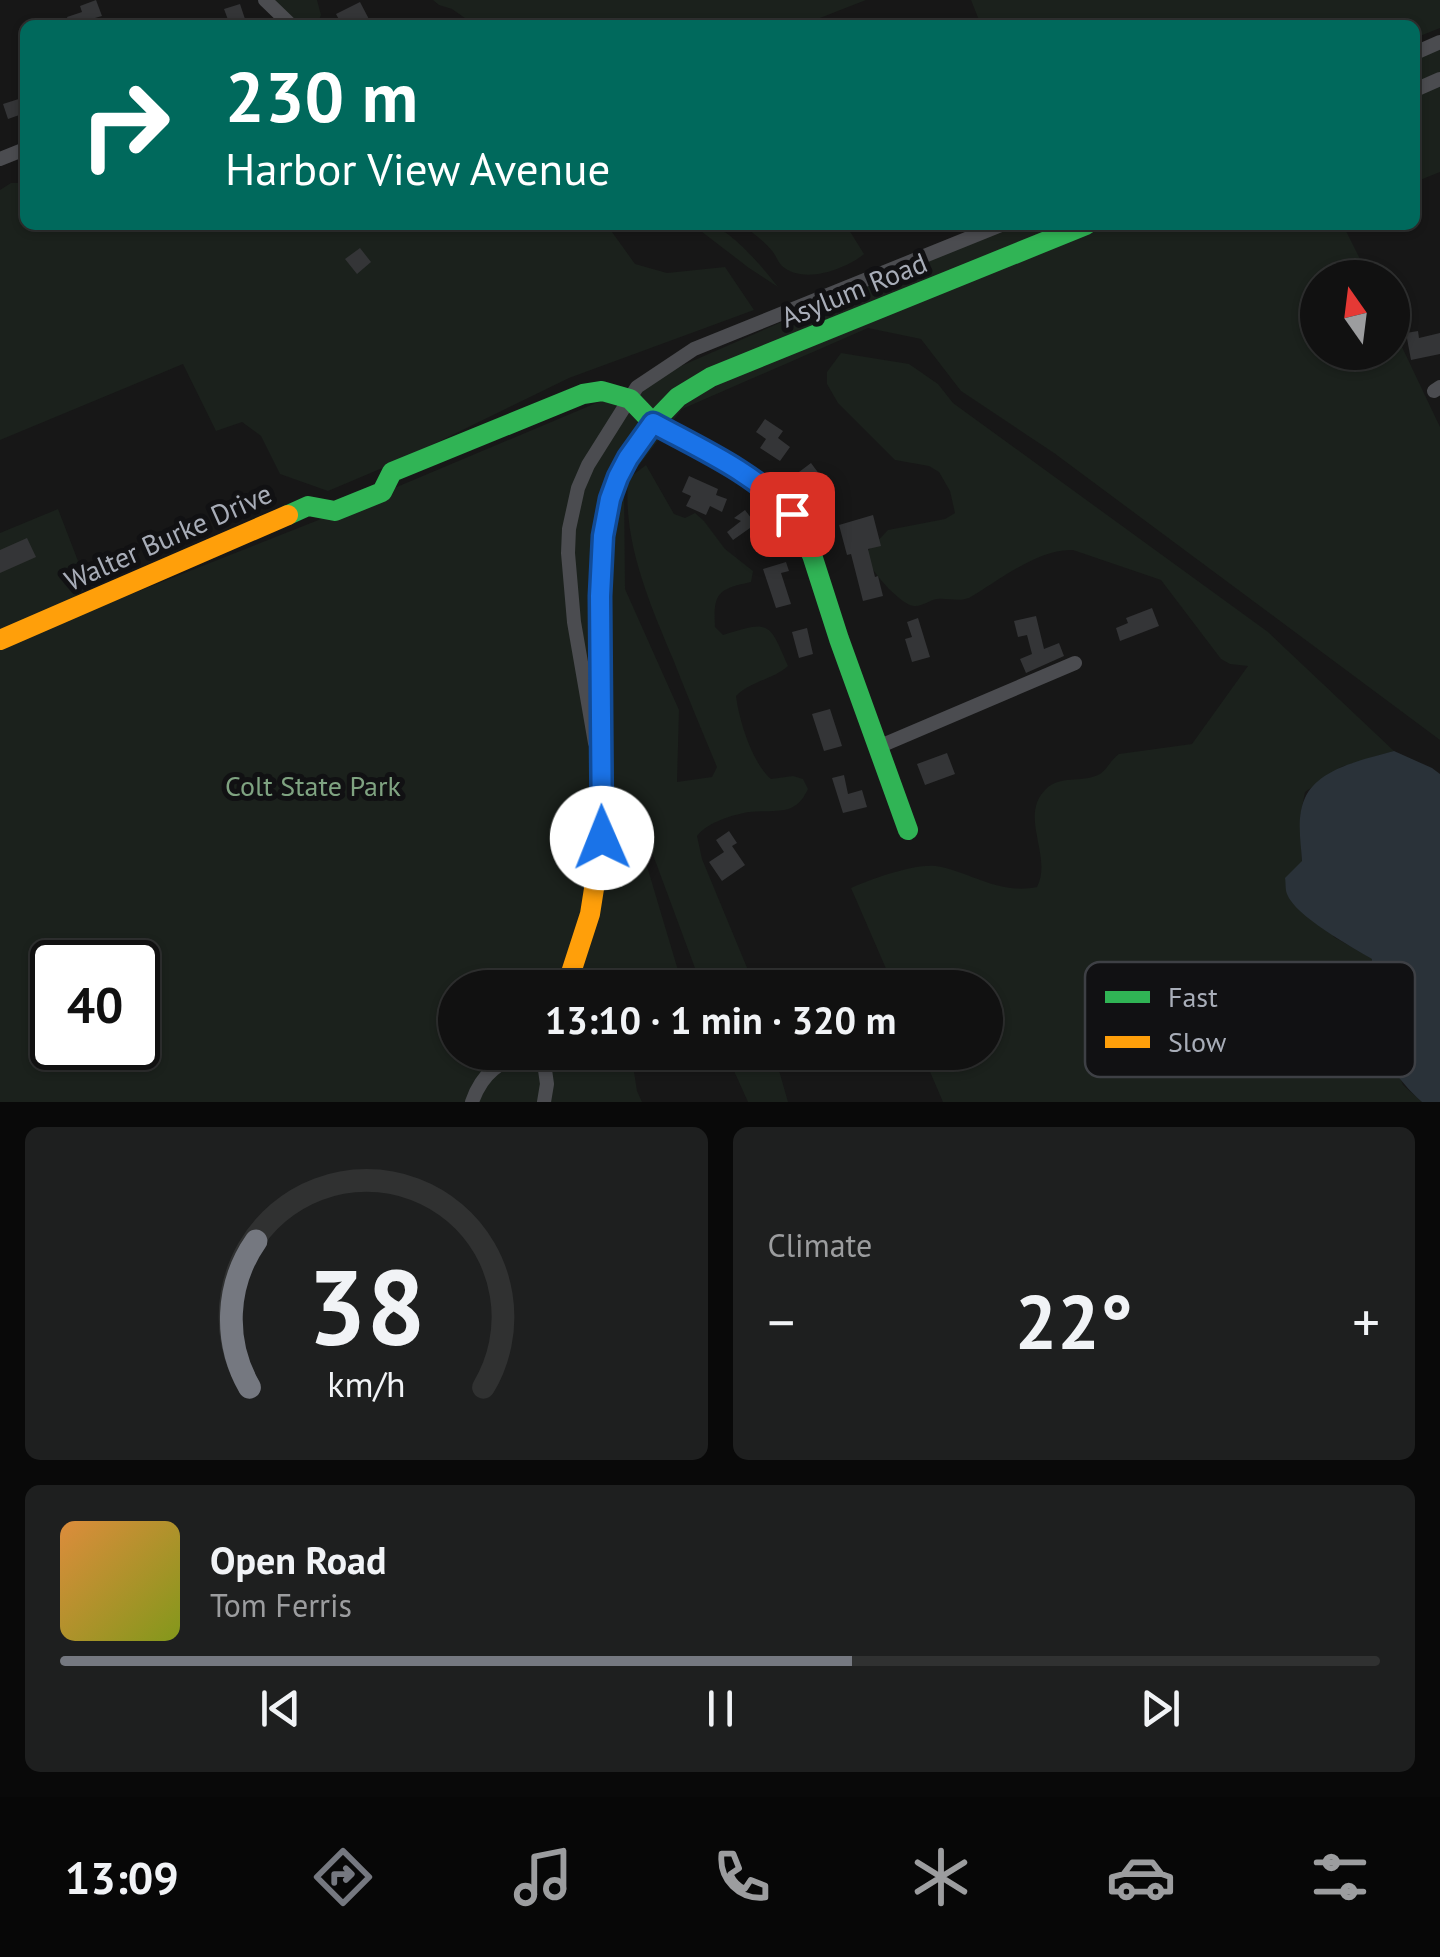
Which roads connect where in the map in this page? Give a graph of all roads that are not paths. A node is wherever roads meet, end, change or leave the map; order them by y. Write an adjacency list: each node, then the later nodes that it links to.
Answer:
1 (265, 0): 2 (street)
2 (287, 20)
3 (989, 230): 5 (street, Asylum Road)
4 (1074, 230): 6 (street, Asylum Road)
5 (630, 399): 6 (street); 7 (street, Walter Burke Drive); 10 (street)
6 (653, 423): 9 (street); 10 (street)
7 (0, 640)
8 (1076, 662): 9 (street)
9 (878, 746): 11 (street)
10 (601, 794): 12 (street)
11 (908, 830)
12 (572, 970)
13 (491, 1070): 16 (street)
14 (546, 1070): 15 (street)
15 (547, 1084): 17 (street); 18 (street)
16 (472, 1102)
17 (544, 1102)
18 (552, 1102)

